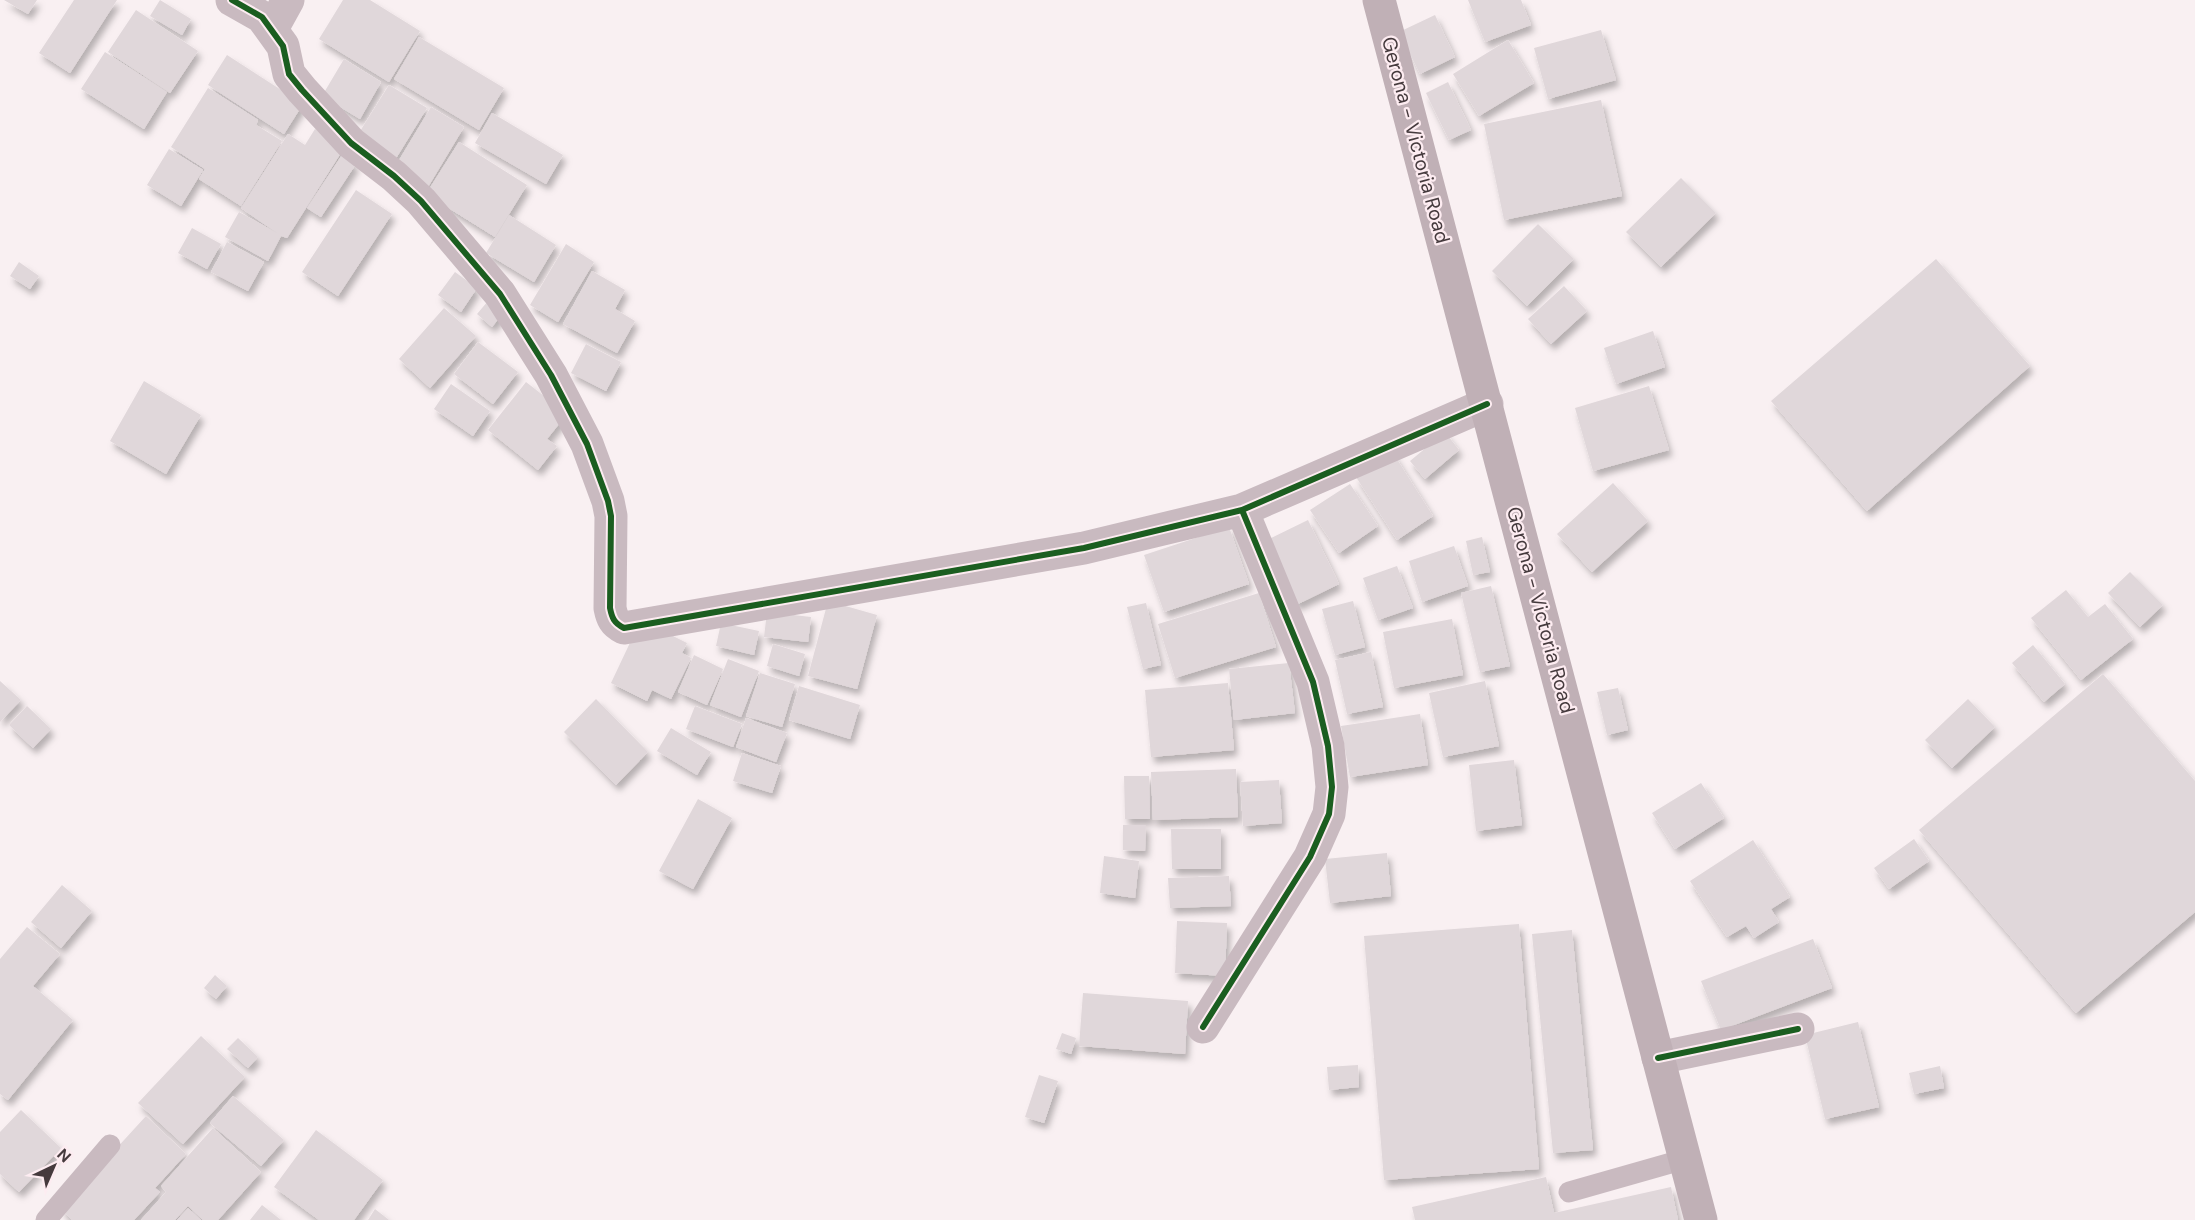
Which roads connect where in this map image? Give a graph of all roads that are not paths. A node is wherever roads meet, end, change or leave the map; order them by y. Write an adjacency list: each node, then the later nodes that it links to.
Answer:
1 (232, 0): 4 (street)
2 (288, 0): 4 (street)
3 (1379, 0): 5 (main road, Gerona - Victoria Road)
4 (272, 29): 6 (street)
5 (1487, 404): 6 (street); 9 (main road, Gerona - Victoria Road)
6 (1242, 510): 7 (street)
7 (1203, 1027)
8 (1798, 1029): 9 (street)
9 (1658, 1058): 11 (main road, Gerona - Victoria Road)
10 (110, 1144): 13 (lane)
11 (1684, 1159): 12 (lane); 14 (main road, Gerona - Victoria Road)
12 (1569, 1192)
13 (46, 1220)
14 (1701, 1220)

